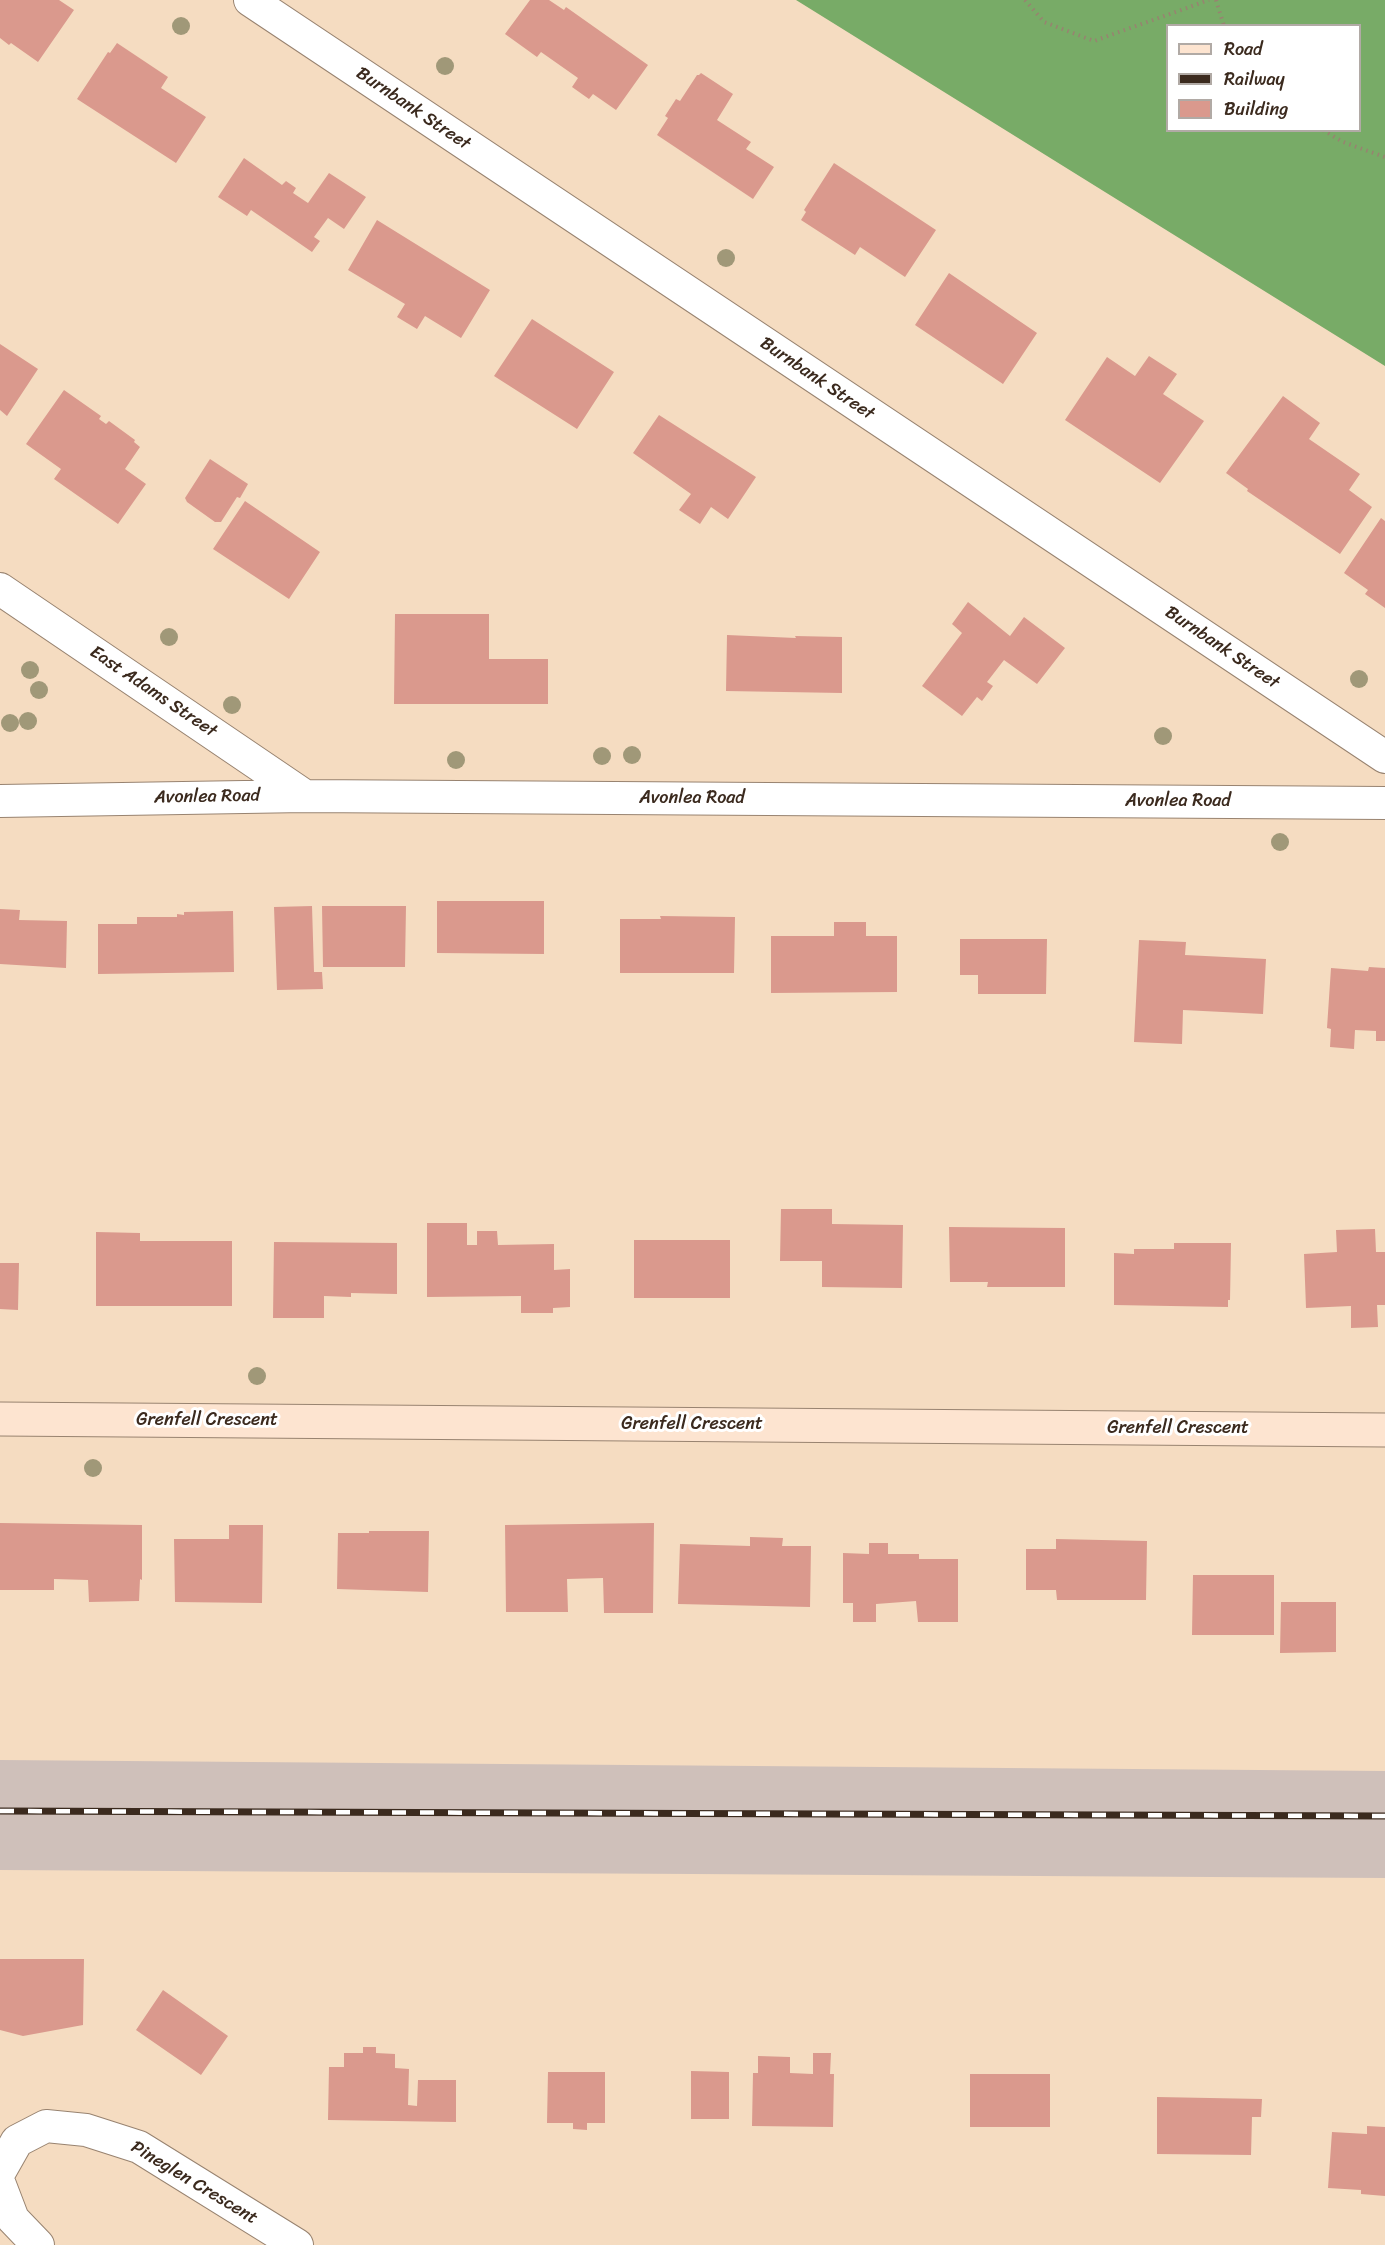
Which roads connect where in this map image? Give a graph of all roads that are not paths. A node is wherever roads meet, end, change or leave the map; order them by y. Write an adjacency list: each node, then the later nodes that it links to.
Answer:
1 (250, 0): 3 (street, Burnbank Street)
2 (0, 589): 4 (street, East Adams Street)
3 (1385, 757)
4 (305, 796): 5 (street, Avonlea Road); 6 (street, Avonlea Road)
5 (0, 801)
6 (1385, 803)
7 (0, 1419): 8 (street, Grenfell Crescent)
8 (1385, 1430)
9 (0, 2171): 12 (street, Pineglen Crescent)
10 (0, 2185): 11 (street)
11 (38, 2245)
12 (297, 2245)

